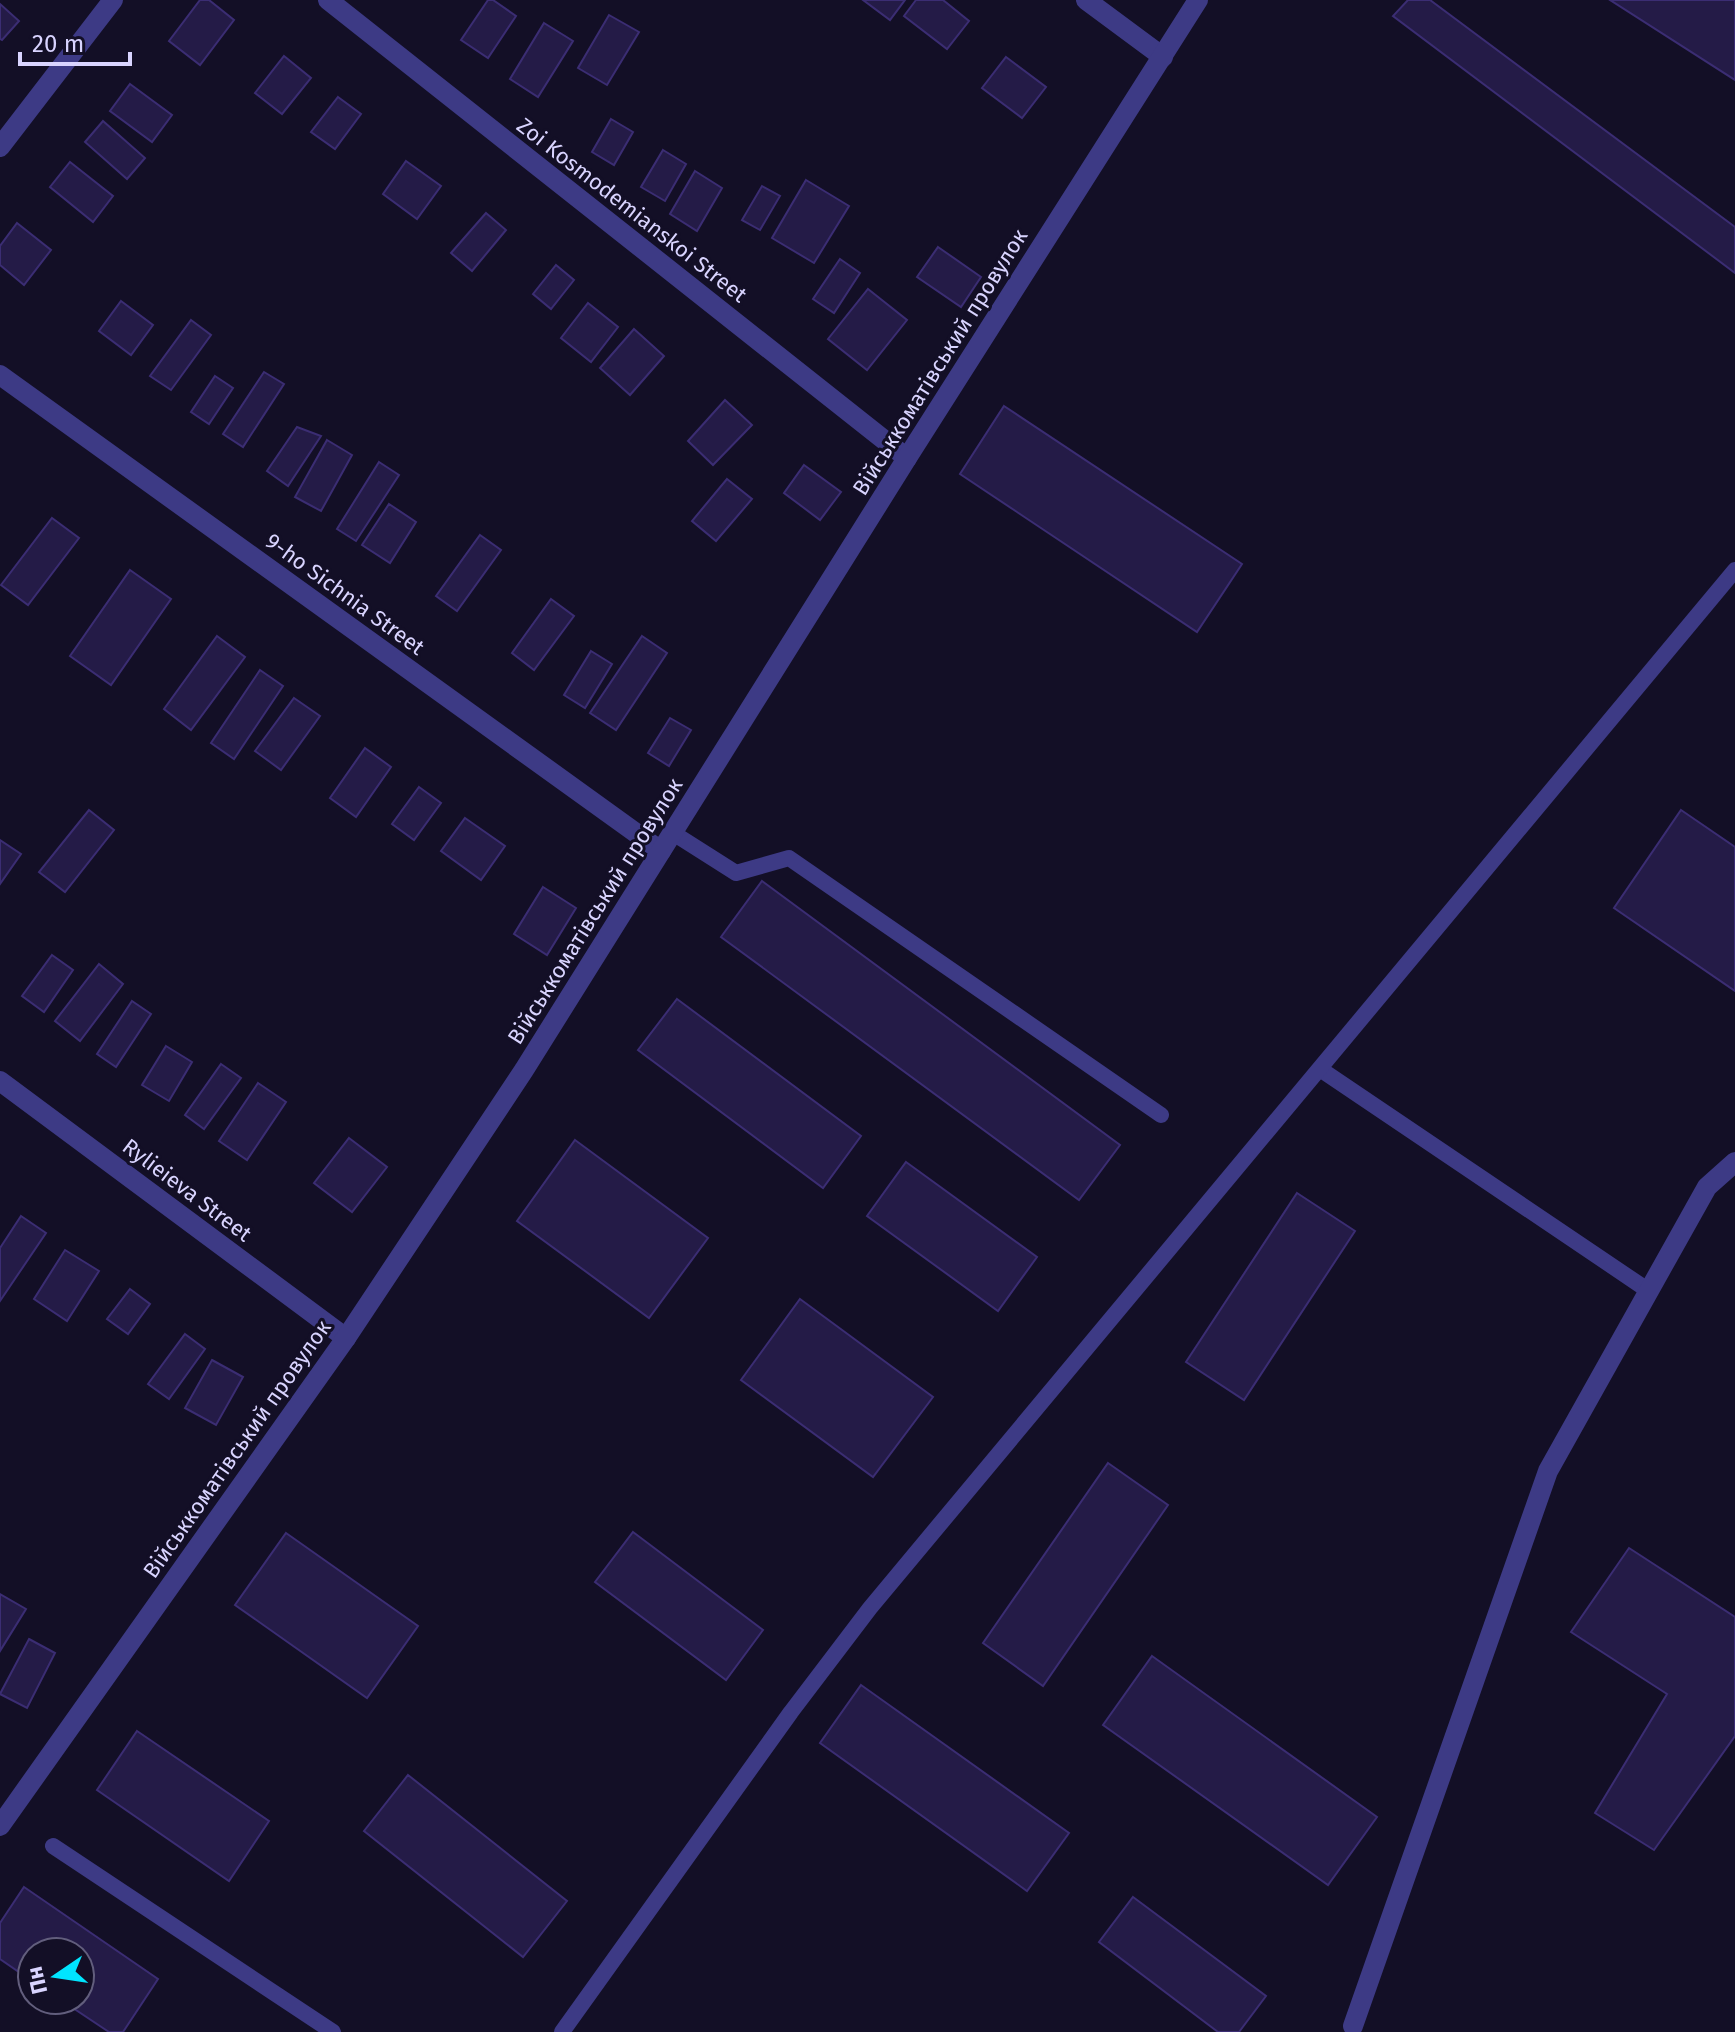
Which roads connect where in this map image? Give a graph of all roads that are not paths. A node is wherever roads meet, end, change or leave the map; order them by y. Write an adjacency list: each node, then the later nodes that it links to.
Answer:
1 (113, 0): 6 (street)
2 (328, 0): 8 (street, Zoi Kosmodemianskoi Street)
3 (1086, 0): 5 (street)
4 (1198, 0): 5 (street, Військкоматівський провулок)
5 (1163, 57): 8 (street, Військкоматівський провулок)
6 (0, 147)
7 (0, 375): 11 (street, 9-ho Sichnia Street)
8 (907, 458): 10 (street, Військкоматівський провулок)
9 (1735, 570): 12 (lane)
10 (673, 833): 11 (street, Військкоматівський провулок); 14 (lane)
11 (661, 851): 17 (street, Військкоматівський провулок)
12 (1320, 1069): 16 (lane); 22 (lane)
13 (0, 1081): 17 (street, Rylieieva Street)
14 (1161, 1115)
15 (1735, 1162): 16 (street)
16 (1649, 1291): 20 (street)
17 (346, 1338): 18 (street, Військкоматівський провулок)
18 (4, 1812)
19 (53, 1846): 21 (lane)
20 (1353, 2026)
21 (333, 2032)
22 (562, 2032)

